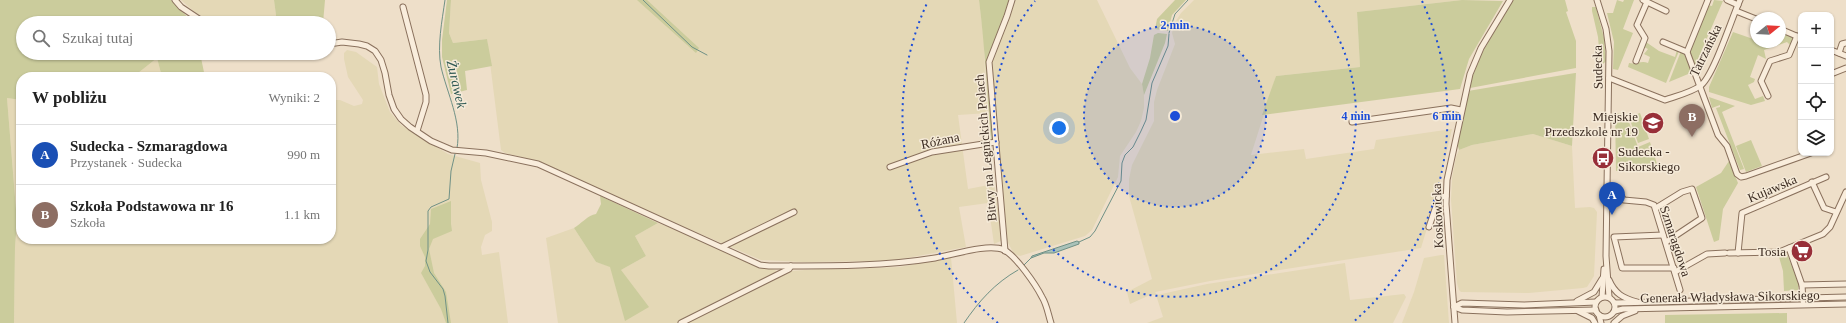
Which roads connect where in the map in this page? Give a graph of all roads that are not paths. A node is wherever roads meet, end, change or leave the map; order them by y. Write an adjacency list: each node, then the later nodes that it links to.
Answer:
1 (175, 0): 12 (street)
2 (1012, 0): 33 (street, Bitwy na Legnickich Polach)
3 (1510, 0): 30 (street, Koskowicka)
4 (1597, 0): 27 (street, Sudecka)
5 (1708, 0): 21 (street)
6 (1727, 0): 8 (street)
7 (1645, 1): 10 (street); 24 (street)
8 (1739, 3): 11 (street, Tatrzańska)
9 (403, 7): 32 (street)
10 (1666, 10)
11 (1736, 11): 13 (street); 28 (street, Tatrzańska)
12 (194, 16)
13 (1750, 17)
14 (1786, 32): 15 (street)
15 (1798, 37)
16 (1798, 39): 29 (street)
17 (1663, 42): 21 (street)
18 (336, 43): 32 (street)
19 (1846, 43): 22 (street)
20 (1834, 51): 22 (street)
21 (1686, 52): 28 (street)
22 (1839, 53): 23 (street)
23 (1846, 56)
24 (1636, 61)
25 (1846, 68): 26 (street)
26 (1834, 73)
27 (1609, 78): 28 (street, Tatrzańska); 38 (street, Sudecka)
28 (1700, 86): 34 (street)
29 (1768, 96)
30 (1461, 110): 31 (street); 40 (street, Koskowicka)
31 (1352, 122)
32 (417, 131): 47 (street)
33 (996, 142): 35 (street, Różana); 49 (street, Bitwy na Legnickich Polach)
34 (1802, 156)
35 (890, 167)
36 (1826, 177): 37 (street, Kujawska)
37 (1812, 182): 43 (street); 50 (street, Kujawska)
38 (1607, 186): 41 (street, Szmaragdowa); 53 (street, Sudecka)
39 (1846, 192): 43 (street)
40 (1446, 196): 44 (street); 57 (street, Koskowicka)
41 (1656, 208): 45 (street, Szmaragdowa); 46 (street)
42 (794, 212): 47 (street)
43 (1836, 212): 48 (street)
44 (1429, 228)
45 (1663, 235): 46 (street, Szmaragdowa); 52 (street)
46 (1666, 242): 52 (street, Szmaragdowa)
47 (722, 247): 51 (street)
48 (1789, 248): 50 (street); 55 (street)
49 (1005, 251): 51 (street); 79 (street)
50 (1738, 253): 52 (street)
51 (791, 266): 78 (street)
52 (1674, 270): 56 (street, Szmaragdowa)
53 (1605, 277): 58 (street, Sudecka); 59 (street, Sudecka); 62 (street); 64 (street)
54 (1846, 284): 55 (street)
55 (1802, 285): 61 (street)
56 (1680, 290)
57 (1453, 295): 65 (street); 69 (street, Koskowicka)
58 (1602, 297): 59 (street); 63 (street)
59 (1609, 297): 66 (street)
60 (1846, 297): 61 (street, Generała Władysława Sikorskiego)
61 (1802, 298): 64 (street, Generała Władysława Sikorskiego); 68 (street)
62 (1573, 302): 63 (street); 65 (street)
63 (1596, 302): 71 (street)
64 (1640, 302): 66 (street, Generała Władysława Sikorskiego)
65 (1462, 303): 69 (street)
66 (1615, 303): 74 (street)
67 (1846, 304): 68 (street, Generała Władysława Sikorskiego)
68 (1803, 305): 72 (street, Generała Władysława Sikorskiego)
69 (1454, 307): 70 (street); 77 (street, Koskowicka)
70 (1462, 310): 73 (street); 77 (street)
71 (1596, 310): 73 (street); 75 (street)
72 (1640, 310): 74 (street, Generała Władysława Sikorskiego); 83 (street)
73 (1577, 311): 80 (street)
74 (1615, 311): 76 (street)
75 (1599, 315): 76 (street); 81 (street)
76 (1607, 317): 82 (street)
77 (1455, 320)
78 (681, 323)
79 (1051, 323)
80 (1596, 323)
81 (1601, 323)
82 (1606, 323)
83 (1614, 323)

